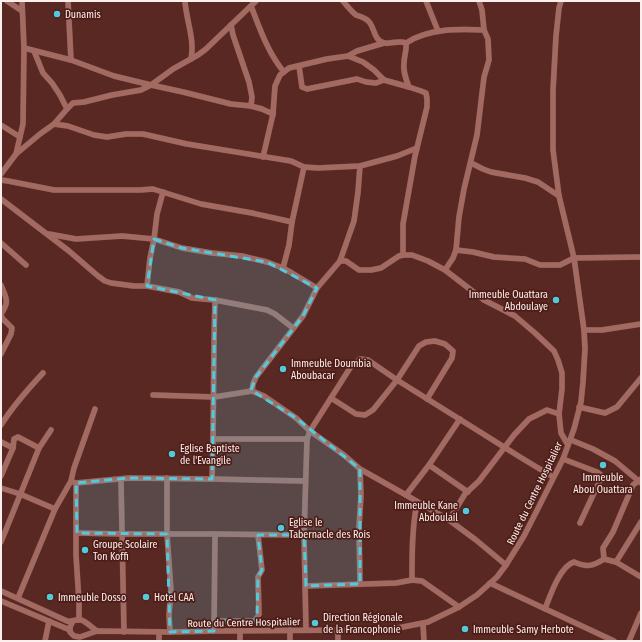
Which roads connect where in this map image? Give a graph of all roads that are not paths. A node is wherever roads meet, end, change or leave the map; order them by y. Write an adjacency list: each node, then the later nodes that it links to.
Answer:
1 (7, 1): 11 (street)
2 (22, 1): 11 (street)
3 (68, 1): 21 (street)
4 (185, 1): 20 (street)
5 (256, 1): 10 (street)
6 (343, 1): 15 (street)
7 (426, 1): 14 (street)
8 (479, 1): 13 (street)
9 (561, 1): 42 (street, Route du Centre Hospitalier)
10 (251, 6): 12 (street); 23 (street)
11 (22, 11): 17 (street)
12 (231, 25): 20 (street); 27 (street)
13 (484, 30): 14 (street); 36 (street)
14 (438, 31): 16 (street)
15 (384, 43): 16 (street); 19 (street)
16 (406, 43): 26 (street)
17 (24, 48): 18 (street); 32 (street)
18 (34, 51): 21 (street); 28 (street)
19 (348, 56): 22 (street); 24 (street)
20 (191, 59): 25 (street)
21 (71, 60): 25 (street)
22 (299, 66): 23 (street); 24 (street)
23 (284, 72): 29 (street)
24 (384, 80): 26 (street)
25 (151, 86): 27 (street); 28 (street)
26 (409, 87): 33 (street)
27 (251, 106): 29 (street)
28 (67, 109): 30 (street)
29 (273, 114): 35 (street)
30 (54, 124): 34 (street); 35 (street)
31 (1, 125): 32 (street)
32 (20, 137): 34 (street)
33 (417, 148): 37 (street); 49 (street)
34 (16, 154): 39 (street)
35 (263, 157): 38 (street)
36 (470, 163): 42 (street); 48 (street)
37 (360, 166): 38 (street); 52 (street)
38 (304, 167): 44 (street)
39 (1, 174)
40 (1, 180): 41 (street)
41 (163, 192): 44 (street); 46 (street)
42 (559, 196): 51 (street, Route du Centre Hospitalier)
43 (1, 199): 45 (street)
44 (292, 222): 54 (street)
45 (46, 234): 46 (street); 57 (street)
46 (154, 238): 54 (street); 57 (street)
47 (1, 243): 53 (street)
48 (456, 250): 51 (street); 55 (street)
49 (403, 255): 52 (street); 55 (street)
50 (641, 257): 51 (street)
51 (574, 258): 62 (street, Route du Centre Hospitalier)
52 (340, 261): 58 (street)
53 (26, 265)
54 (283, 268): 58 (street)
55 (445, 270): 74 (street)
56 (1, 285): 63 (street)
57 (147, 286): 59 (street)
58 (317, 288): 61 (street)
59 (215, 300): 61 (street); 69 (street)
60 (641, 324): 62 (street)
61 (294, 328): 67 (street)
62 (584, 330): 73 (street, Route du Centre Hospitalier)
63 (1, 354)
64 (43, 373): 76 (street)
65 (641, 378): 73 (street)
66 (397, 380): 70 (street); 70 (street); 71 (street); 71 (street)
67 (252, 391): 69 (street); 78 (street)
68 (153, 395): 69 (street)
69 (214, 396): 79 (street)
70 (331, 398): 78 (street)
71 (427, 399): 75 (street)
72 (95, 408): 96 (street)
73 (580, 408): 82 (street, Route du Centre Hospitalier)
74 (559, 414): 82 (street); 83 (street)
75 (460, 419): 83 (street); 87 (street)
76 (1, 425)
77 (50, 430): 85 (street)
78 (310, 430): 80 (street); 88 (street)
79 (213, 439): 80 (street); 92 (street)
80 (307, 439): 94 (street)
81 (1, 442): 84 (street)
82 (569, 442): 86 (street, Route du Centre Hospitalier); 95 (street)
83 (505, 447): 90 (street); 98 (street)
84 (13, 448): 85 (street); 89 (street)
85 (39, 448): 99 (street)
86 (563, 459): 90 (street, Route du Centre Hospitalier); 105 (street)
87 (429, 465): 98 (street); 100 (street)
88 (360, 469): 100 (street); 119 (street)
89 (1, 476)
90 (554, 477): 115 (street, Route du Centre Hospitalier)
91 (167, 478): 92 (street); 93 (street); 108 (street)
92 (212, 479): 94 (street)
93 (121, 480): 96 (street); 107 (street)
94 (306, 481): 111 (street)
95 (640, 481): 113 (street)
96 (73, 482): 102 (street); 106 (street)
97 (1, 488): 99 (street)
98 (468, 492): 103 (street)
99 (20, 494): 102 (street); 112 (street)
100 (406, 495): 101 (street)
101 (417, 502): 103 (street); 117 (street)
102 (55, 509): 122 (street)
103 (449, 520): 115 (street)
104 (641, 522): 114 (street)
105 (580, 523)
106 (77, 533): 107 (street); 127 (street)
107 (122, 534): 108 (street); 140 (street)
108 (167, 534): 109 (street); 142 (street)
109 (215, 534): 110 (street); 130 (street)
110 (258, 535): 111 (street); 130 (street)
111 (304, 535): 120 (street)
112 (1, 542)
113 (604, 559): 114 (street); 125 (street)
114 (616, 562): 116 (street)
115 (506, 565): 118 (street, Route du Centre Hospitalier)
116 (641, 577)
117 (412, 580): 119 (street); 124 (street)
118 (490, 583): 124 (street, Route du Centre Hospitalier); 125 (street)
119 (360, 584): 120 (street)
120 (306, 586): 135 (street)
121 (1, 591): 122 (street)
122 (18, 598): 129 (street)
123 (1, 600): 128 (street)
124 (459, 607): 131 (street, Route du Centre Hospitalier)
125 (545, 609): 151 (street)
126 (641, 613): 152 (street)
127 (79, 620): 129 (street); 132 (street)
128 (49, 621): 133 (street); 145 (street)
129 (73, 621): 133 (street)
130 (214, 621): 137 (street)
131 (424, 624): 136 (street, Route du Centre Hospitalier); 150 (street)
132 (88, 625): 139 (street); 143 (street)
133 (70, 630): 144 (street)
134 (290, 630): 135 (street, Route du Centre Hospitalier); 138 (street, Route du Centre Hospitalier); 148 (street)
135 (306, 630): 136 (street, Route du Centre Hospitalier)
136 (338, 630): 149 (street)
137 (214, 631): 138 (street, Route du Centre Hospitalier); 142 (street, Route du Centre Hospitalier)
138 (240, 631): 147 (street)
139 (97, 632): 140 (street, Route du Centre Hospitalier); 143 (street, Route du Centre Hospitalier)
140 (124, 632): 141 (street, Route du Centre Hospitalier)
141 (159, 632): 142 (street, Route du Centre Hospitalier); 146 (street)
142 (170, 632)
143 (86, 635): 144 (street)
144 (77, 639)
145 (45, 641)
146 (159, 641)
147 (240, 641)
148 (290, 641)
149 (338, 641)
150 (424, 641)
151 (614, 641)
152 (629, 641)

